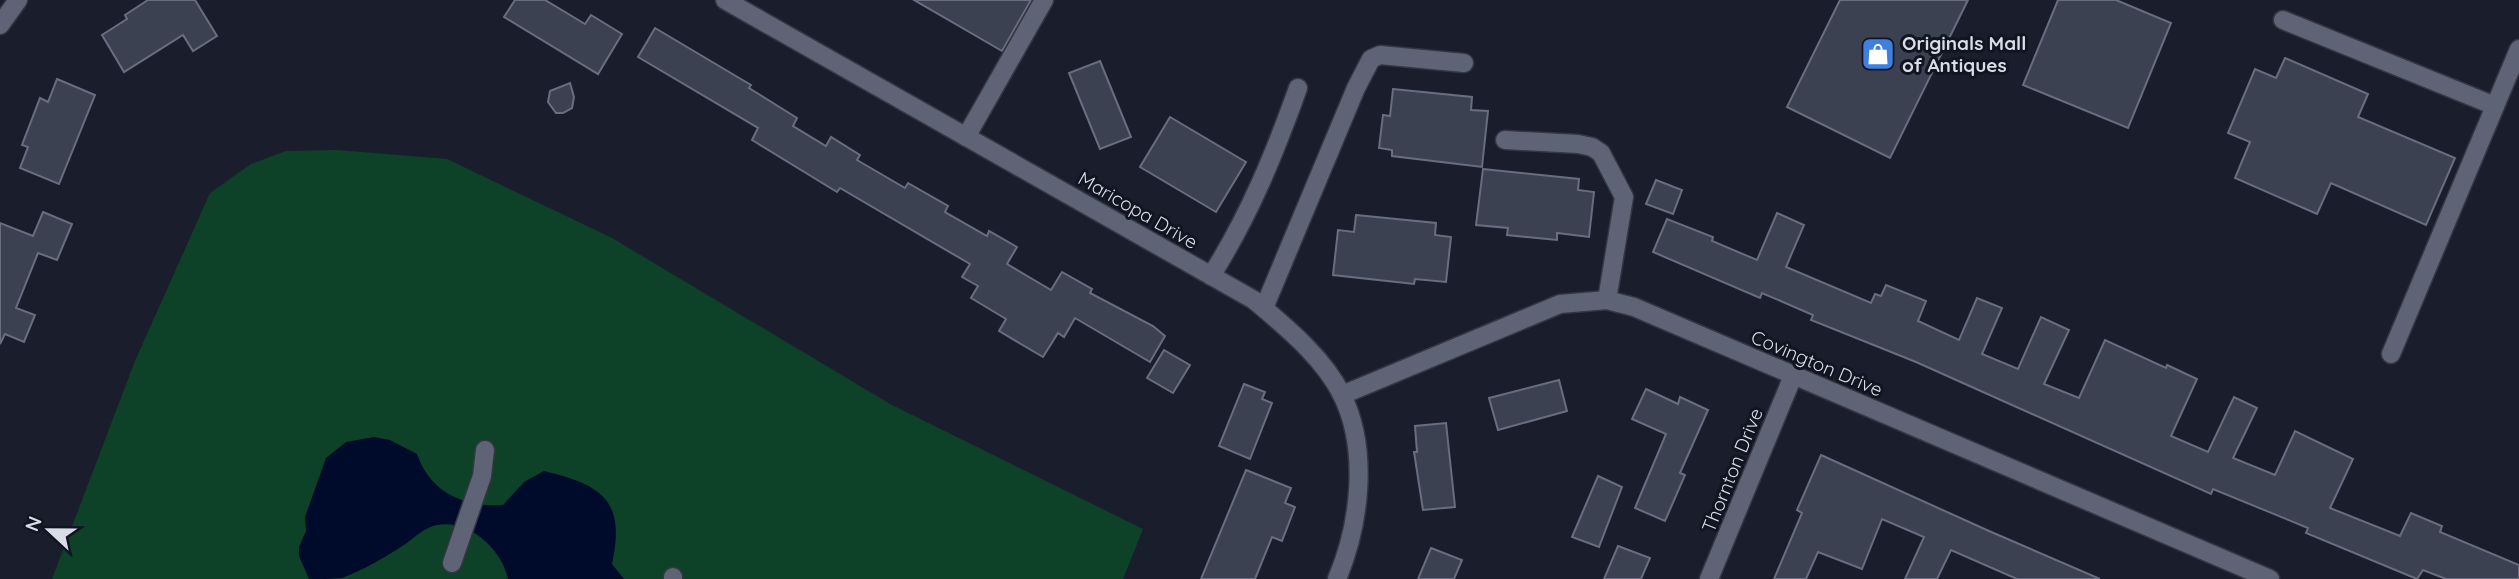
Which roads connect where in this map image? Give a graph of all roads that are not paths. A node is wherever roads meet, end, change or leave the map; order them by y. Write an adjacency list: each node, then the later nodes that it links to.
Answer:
1 (1044, 0): 10 (street)
2 (15, 1): 5 (street)
3 (735, 2): 10 (street, Maricopa Drive)
4 (2283, 20): 9 (street)
5 (0, 25)
6 (2519, 49): 9 (street)
7 (1464, 63): 14 (street)
8 (1298, 88): 12 (street)
9 (2495, 106): 15 (street)
10 (965, 136): 12 (street, Maricopa Drive)
11 (1505, 140): 13 (street)
12 (1211, 275): 14 (street, Maricopa Drive)
13 (1607, 300): 16 (street, Covington Drive); 17 (street, Covington Drive)
14 (1264, 308): 17 (street, Maricopa Drive)
15 (2391, 354)
16 (1793, 376): 21 (street, Thornton Drive); 22 (street, Covington Drive)
17 (1342, 395): 20 (street, Maricopa Drive)
18 (485, 450): 19 (street)
19 (452, 563)
20 (1337, 579)
21 (1709, 579)
22 (2270, 579)

